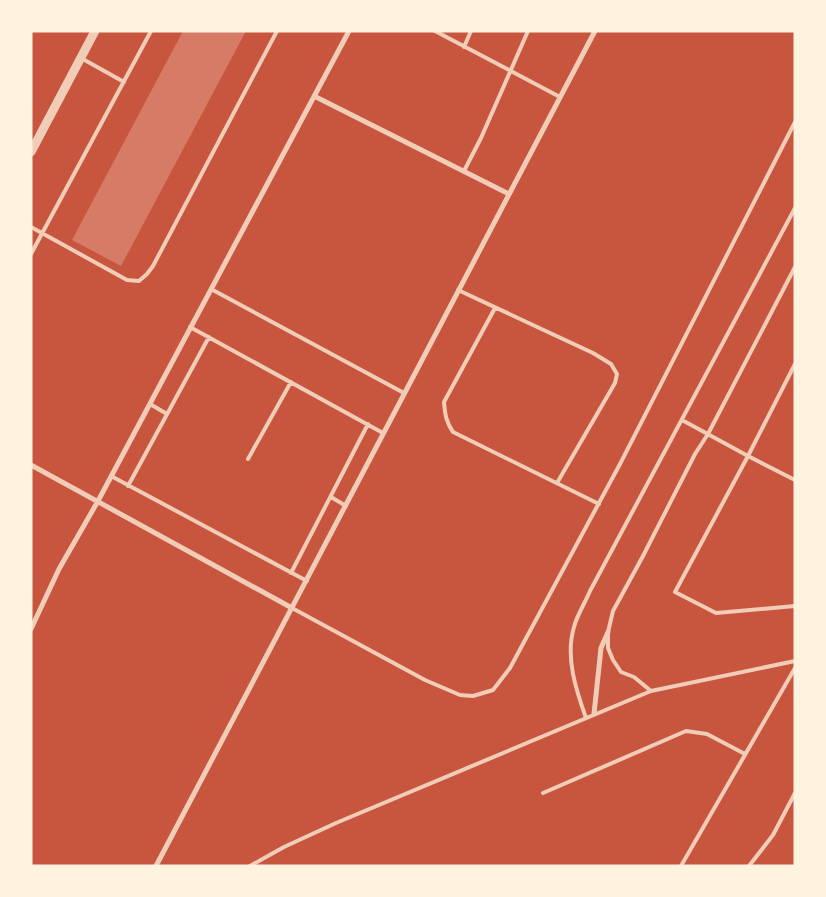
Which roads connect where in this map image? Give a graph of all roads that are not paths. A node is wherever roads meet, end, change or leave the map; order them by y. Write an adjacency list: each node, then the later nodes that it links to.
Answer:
1 (94, 31): 10 (street)
2 (151, 31): 12 (lane)
3 (277, 31): 21 (lane)
4 (349, 31): 13 (street)
5 (435, 31): 9 (lane)
6 (471, 31): 9 (lane)
7 (528, 31): 11 (lane)
8 (595, 31): 14 (street)
9 (464, 47): 11 (lane)
10 (81, 58): 12 (lane); 16 (street)
11 (510, 71): 14 (lane); 17 (lane)
12 (124, 82): 21 (lane)
13 (314, 96): 17 (street); 24 (street)
14 (560, 97): 18 (street)
15 (795, 122): 47 (lane)
16 (31, 152)
17 (464, 171): 18 (street)
18 (508, 194): 25 (street)
19 (795, 208): 34 (lane)
20 (31, 227): 21 (lane)
21 (43, 234): 22 (lane)
22 (31, 254)
23 (795, 266): 37 (lane)
24 (211, 289): 27 (street); 31 (lane)
25 (458, 290): 26 (lane); 31 (street)
26 (495, 308): 43 (lane); 43 (lane)
27 (190, 327): 28 (lane); 32 (street)
28 (209, 337): 30 (lane); 33 (lane)
29 (795, 364): 38 (lane)
30 (291, 382): 35 (lane); 39 (lane)
31 (404, 392): 36 (street)
32 (150, 404): 33 (lane); 41 (street)
33 (167, 414): 44 (lane)
34 (682, 420): 37 (lane); 59 (lane)
35 (368, 424): 36 (lane); 45 (lane)
36 (383, 433): 48 (street)
37 (708, 434): 38 (lane); 54 (lane)
38 (748, 456): 42 (lane); 51 (lane)
39 (248, 459)
40 (31, 465): 46 (street)
41 (111, 476): 44 (lane); 46 (street)
42 (795, 480)
43 (557, 483): 47 (lane)
44 (128, 486): 49 (lane)
45 (331, 497): 48 (lane); 49 (lane)
46 (98, 501): 52 (street); 53 (street)
47 (599, 504): 52 (lane)
48 (346, 506): 50 (street)
49 (291, 573): 50 (lane)
50 (306, 581): 52 (street)
51 (795, 606)
52 (292, 608): 63 (street)
53 (31, 629)
54 (608, 632): 57 (lane); 58 (street)
55 (795, 661): 57 (lane)
56 (795, 668): 60 (lane)
57 (651, 691): 58 (lane)
58 (594, 714): 59 (lane)
59 (586, 718): 64 (lane)
60 (745, 754): 62 (lane); 65 (lane)
61 (795, 792): 66 (lane)
62 (543, 793)
63 (156, 866)
64 (250, 866)
65 (681, 866)
66 (749, 866)

